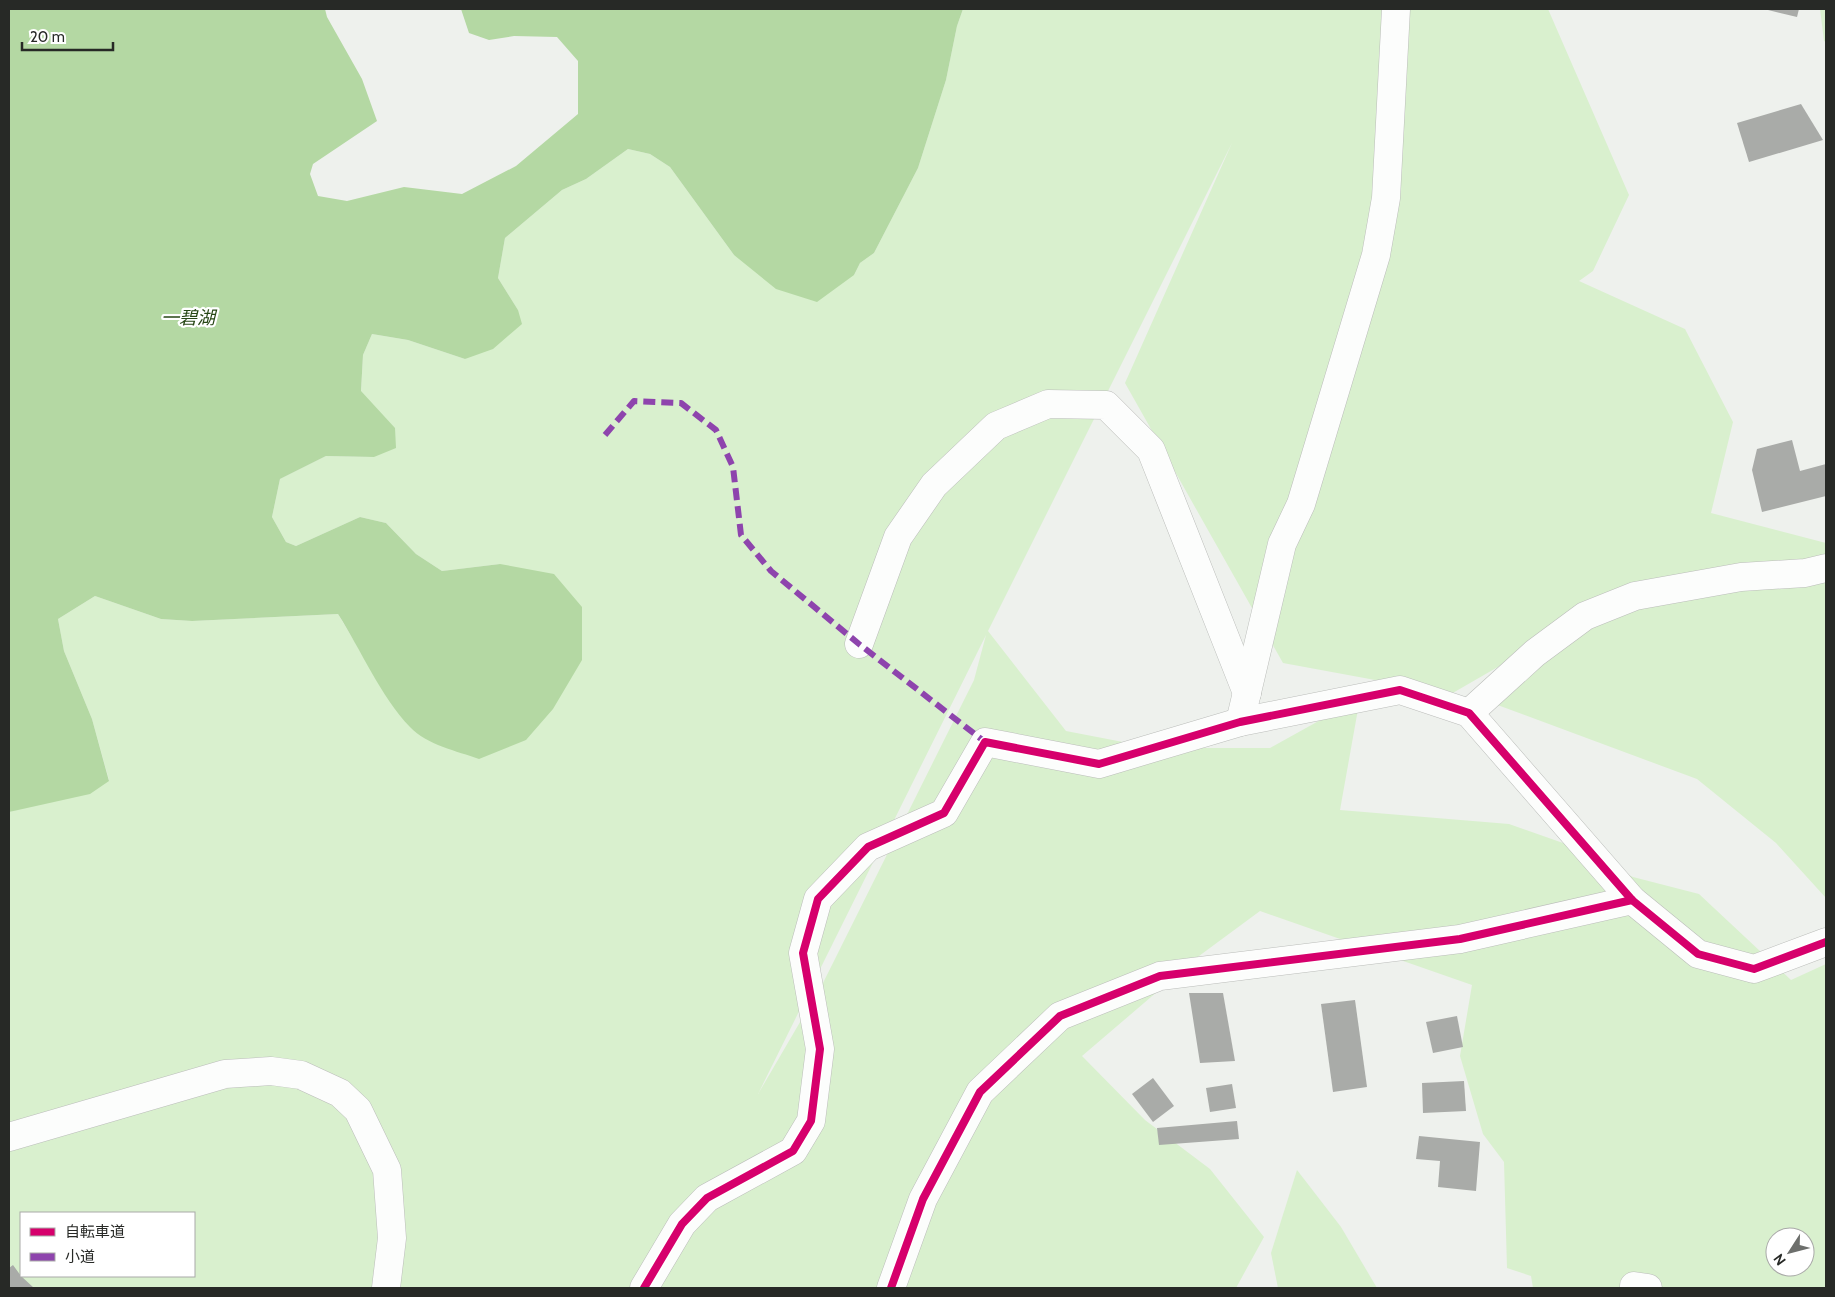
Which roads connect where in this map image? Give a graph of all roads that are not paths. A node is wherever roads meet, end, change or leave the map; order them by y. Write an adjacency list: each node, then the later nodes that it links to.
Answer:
1 (1396, 9): 4 (street)
2 (1826, 568): 5 (street)
3 (859, 644): 4 (street)
4 (1247, 693): 6 (street)
5 (1469, 714): 6 (street); 7 (street)
6 (1240, 722): 11 (street)
7 (1632, 900): 8 (street); 12 (street)
8 (1826, 942)
9 (9, 1137): 10 (street)
10 (386, 1288)
11 (644, 1288)
12 (891, 1288)
13 (1634, 1288): 14 (street)
14 (1648, 1288)

